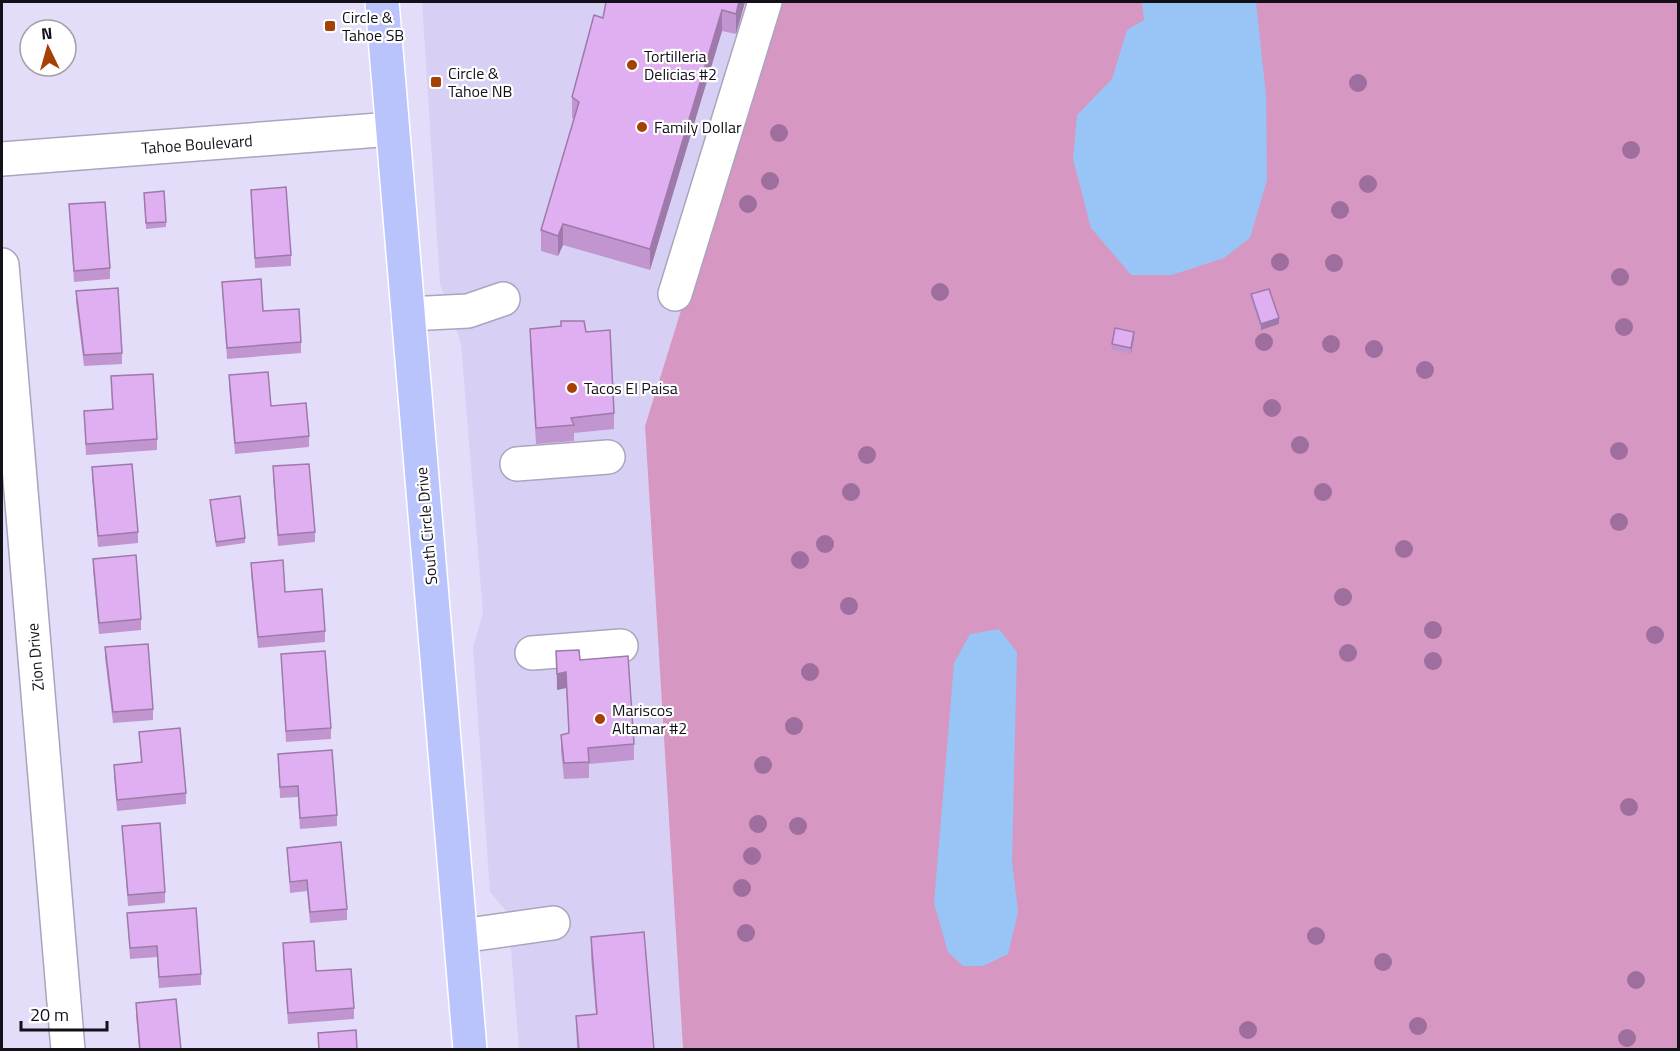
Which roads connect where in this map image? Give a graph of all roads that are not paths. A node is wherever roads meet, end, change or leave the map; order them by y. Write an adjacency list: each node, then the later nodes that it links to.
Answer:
1 (382, 2): 3 (main road, South Circle Drive)
2 (765, 2): 6 (street)
3 (392, 129): 4 (street, Tahoe Boulevard); 8 (main road, South Circle Drive)
4 (2, 159)
5 (2, 265): 15 (street, Zion Drive)
6 (675, 294)
7 (503, 299): 8 (street)
8 (408, 314): 14 (main road, South Circle Drive)
9 (608, 457): 10 (street)
10 (517, 464)
11 (621, 646): 12 (street)
12 (532, 653)
13 (553, 923): 14 (street)
14 (461, 936): 16 (main road, South Circle Drive)
15 (68, 1050)
16 (470, 1050)

